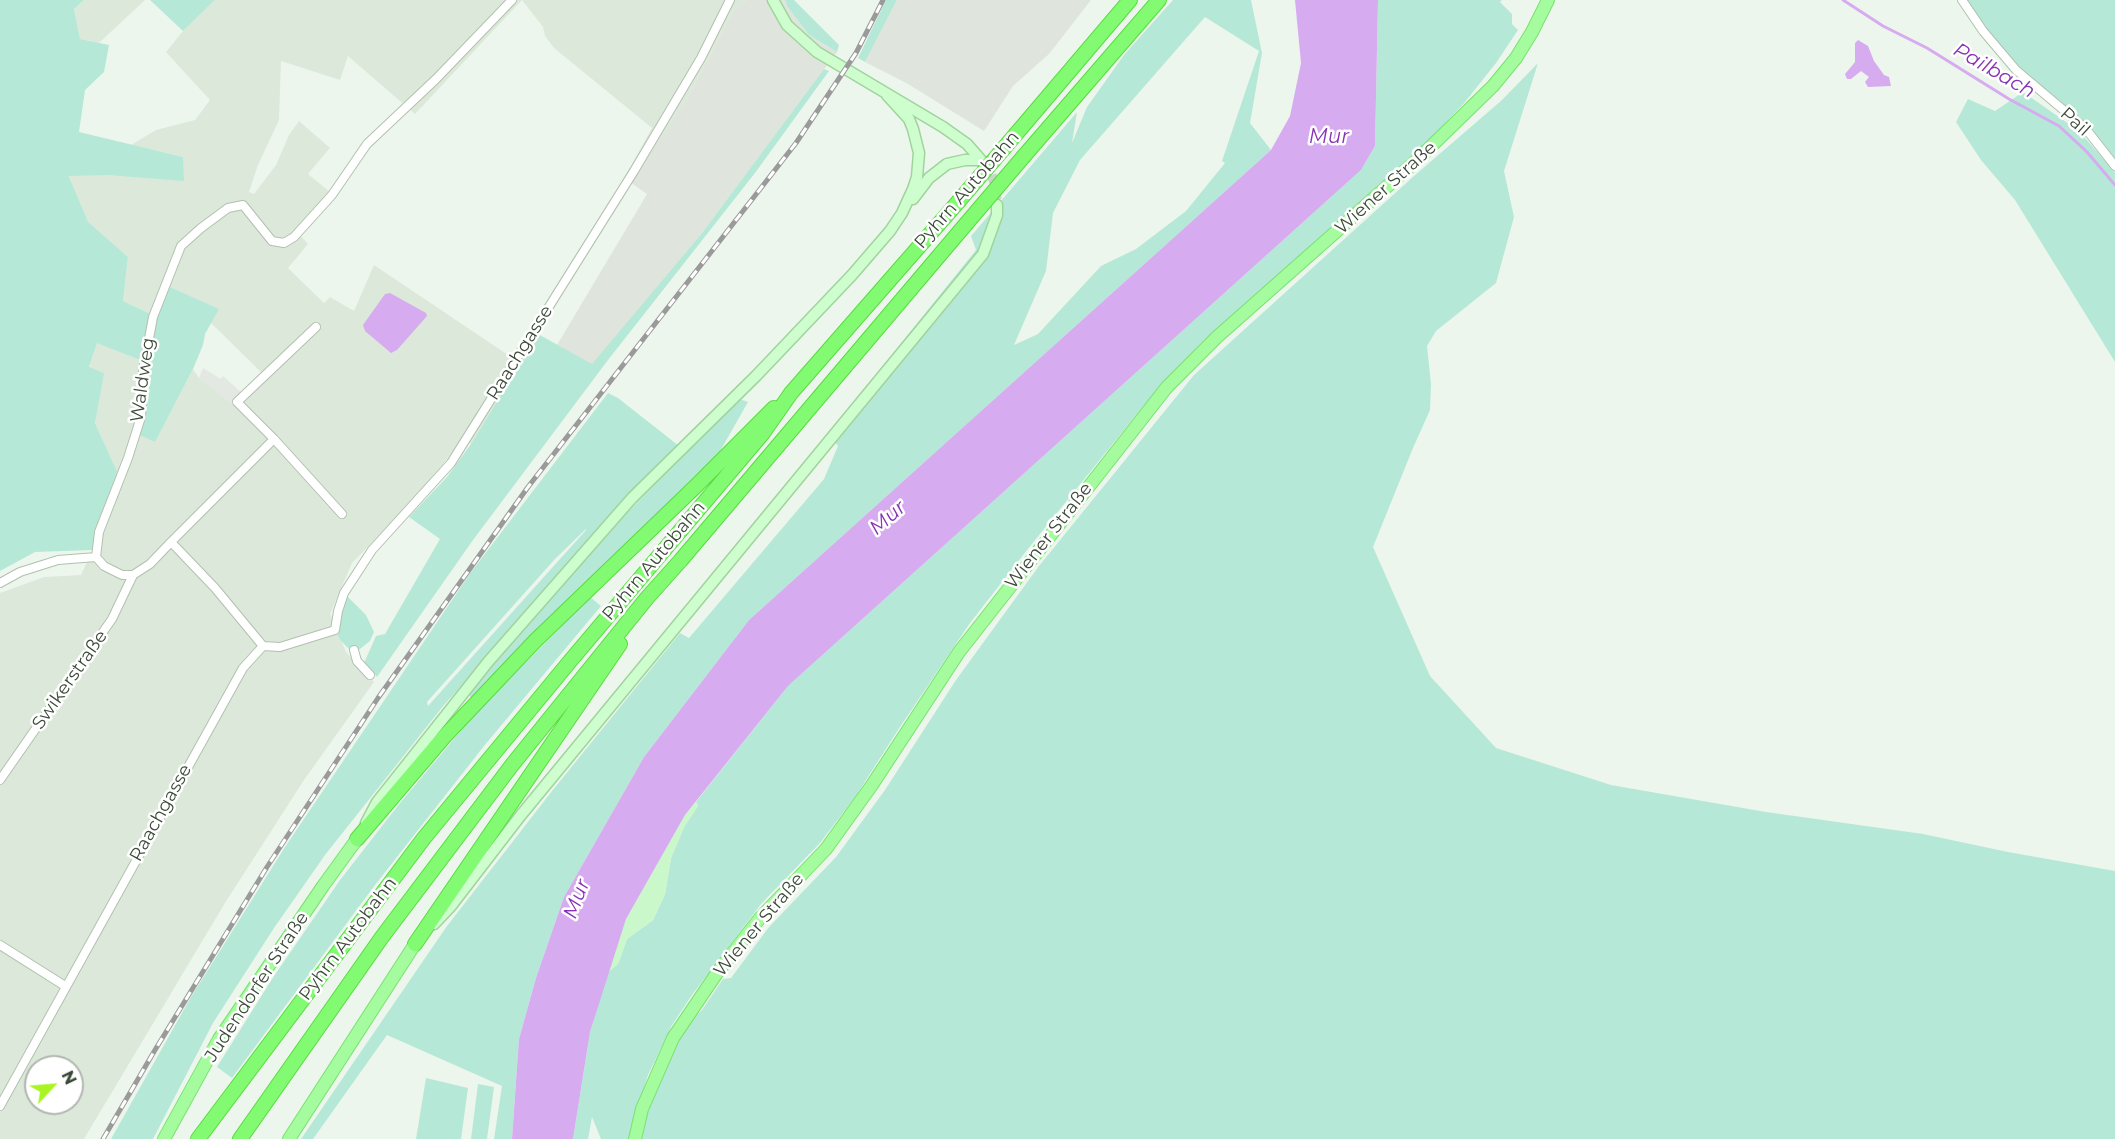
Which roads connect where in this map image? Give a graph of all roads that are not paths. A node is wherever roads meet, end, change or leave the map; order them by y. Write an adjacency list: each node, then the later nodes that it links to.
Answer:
1 (512, 0): 17 (street, Waldweg)
2 (730, 0): 21 (street, Raachgasse)
3 (773, 0): 8 (main road)
4 (1130, 0): 13 (highway, Pyhrn Autobahn, bridge)
5 (1159, 0): 18 (highway, Pyhrn Autobahn, bridge)
6 (1548, 0): 34 (main road, Wiener Straße)
7 (1962, 0): 9 (street, Pail)
8 (887, 95): 11 (main road); 11 (main road)
9 (2115, 166)
10 (997, 204): 26 (main road)
11 (902, 213): 25 (main road)
12 (316, 327): 14 (street)
13 (791, 393): 25 (highway); 31 (highway, Pyhrn Autobahn)
14 (274, 439): 15 (street); 16 (street, Swikerstraße)
15 (342, 514)
16 (171, 542): 19 (street, Swikerstraße); 21 (street)
17 (96, 557): 19 (street); 20 (street)
18 (681, 560): 26 (highway); 32 (highway, Pyhrn Autobahn)
19 (133, 575): 24 (street, Swikerstraße)
20 (0, 583)
21 (263, 646): 28 (street, Raachgasse)
22 (354, 650): 23 (street)
23 (370, 675)
24 (0, 780)
25 (357, 839): 30 (main road, Judendorfer Straße)
26 (415, 944): 33 (main road)
27 (0, 945): 28 (street)
28 (66, 986): 29 (street, Raachgasse)
29 (0, 1106)
30 (166, 1136)
31 (198, 1139)
32 (240, 1139)
33 (289, 1139)
34 (635, 1139)

